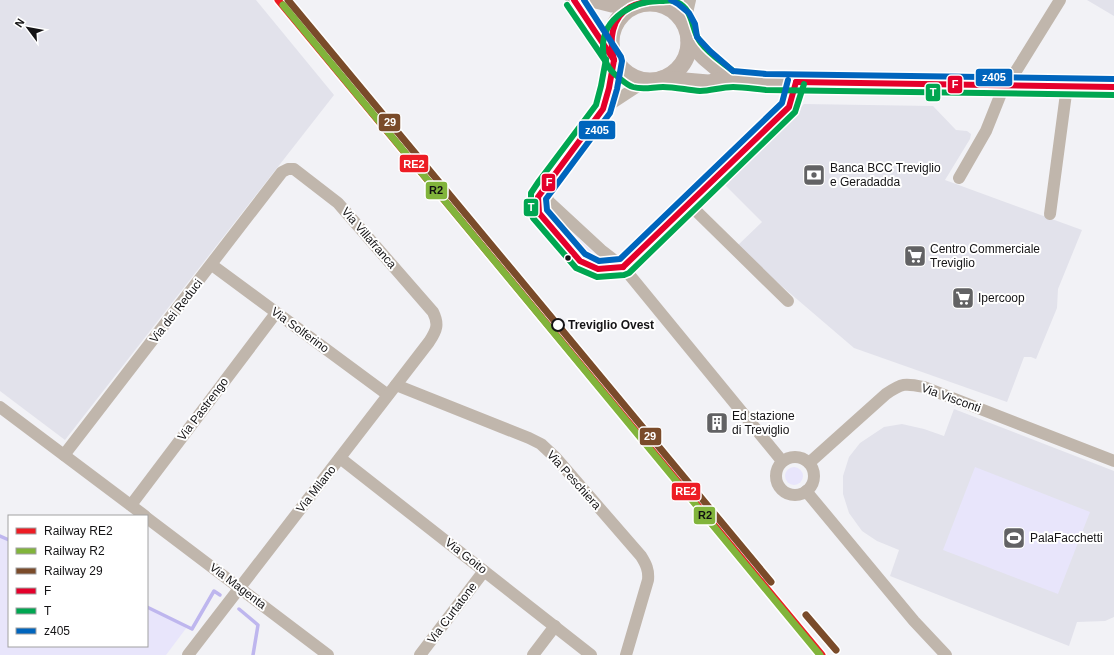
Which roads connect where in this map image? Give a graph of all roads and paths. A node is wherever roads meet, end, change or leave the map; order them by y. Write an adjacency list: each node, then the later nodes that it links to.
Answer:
1 (574, 0): 7 (main road)
2 (596, 0): 5 (main road)
3 (690, 0): 6 (street)
4 (1060, 0): 11 (street)
5 (649, 2): 6 (main road); 7 (main road)
6 (688, 34): 8 (main road); 9 (main road)
7 (614, 58): 9 (main road); 14 (street)
8 (730, 79): 9 (main road); 10 (main road)
9 (656, 80): 14 (street)
10 (796, 82): 11 (main road); 18 (street)
11 (1004, 86): 12 (main road); 16 (street)
12 (1067, 86): 13 (main road); 19 (street)
13 (1114, 87)
14 (603, 109): 17 (street)
15 (288, 169): 21 (street, Via dei Reduci); 26 (street, Via Villafranca)
16 (959, 178)
17 (545, 186): 20 (street); 22 (street)
18 (689, 204): 23 (street); 24 (street)
19 (1050, 214)
20 (601, 250): 22 (street); 23 (street)
21 (212, 264): 25 (street, Via Solferino); 30 (street, Via dei Reduci)
22 (587, 265): 23 (street)
23 (623, 268): 33 (street)
24 (788, 301)
25 (276, 313): 28 (street, Via Solferino); 36 (street, Via Pastrengo)
26 (437, 321): 27 (street, Via Milano)
27 (396, 385): 28 (street, Via Milano); 47 (street, Via Peschiera)
28 (388, 395): 31 (street, Via Milano)
29 (0, 407): 30 (street, Via Magenta)
30 (64, 455): 36 (street, Via Magenta)
31 (340, 458): 39 (street, Via Goito); 40 (street, Via Milano)
32 (1114, 461): 34 (street, Via Visconti)
33 (782, 462): 34 (street); 35 (street)
34 (809, 463): 35 (street)
35 (806, 491): 48 (street)
36 (131, 505): 37 (street, Via Magenta)
37 (144, 515)
38 (148, 518): 40 (street, Via Magenta)
39 (484, 571): 41 (street, Via Goito); 44 (street, Via Curtatone)
40 (240, 587): 42 (street, Via Milano); 43 (street, Via Magenta)
41 (555, 626): 45 (street); 46 (street, Via Goito)
42 (188, 655)
43 (328, 655)
44 (420, 655)
45 (533, 655)
46 (591, 655)
47 (626, 655)
48 (946, 655)

